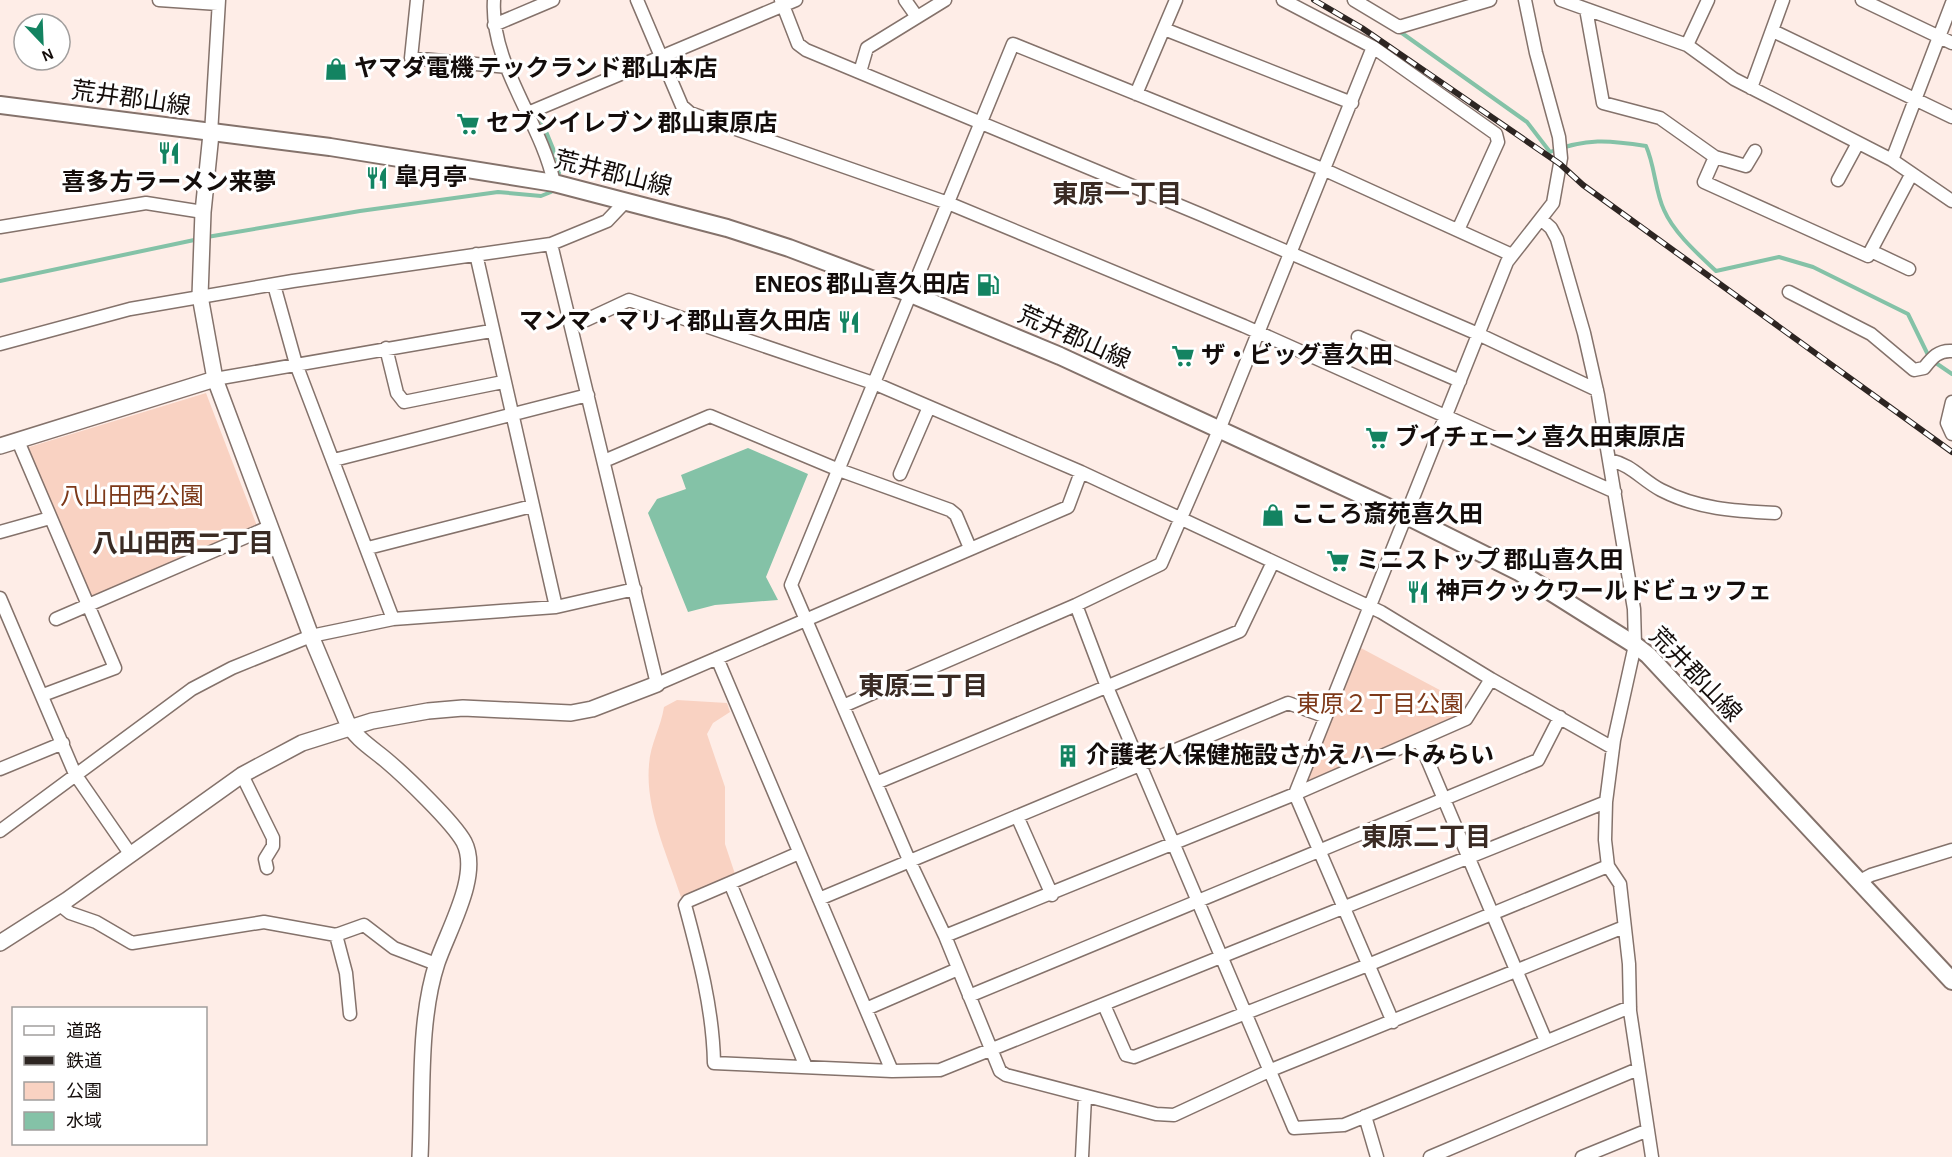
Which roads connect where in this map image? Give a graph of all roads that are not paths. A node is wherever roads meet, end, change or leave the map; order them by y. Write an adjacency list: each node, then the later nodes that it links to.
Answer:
1 (159, 0): 18 (street)
2 (417, 0): 31 (street)
3 (494, 0): 23 (street)
4 (553, 0): 23 (street)
5 (637, 0): 30 (street)
6 (796, 0): 19 (street)
7 (905, 0): 22 (street)
8 (945, 0): 22 (street)
9 (1176, 0): 24 (street)
10 (1283, 0): 29 (street)
11 (1354, 0): 12 (street)
12 (1490, 0)
13 (1525, 0): 54 (street)
14 (1561, 0): 21 (street)
15 (1708, 0): 28 (street)
16 (1783, 0): 25 (street)
17 (1862, 0): 26 (street)
18 (219, 2): 41 (street)
19 (782, 3): 30 (street); 32 (street)
20 (1952, 3): 26 (street)
21 (1586, 9): 28 (street); 44 (street)
22 (917, 17): 32 (street)
23 (494, 25): 31 (street)
24 (1164, 29): 34 (street); 36 (street)
25 (1773, 31): 33 (street); 35 (street)
26 (1939, 37): 27 (street); 35 (street)
27 (1952, 44)
28 (1687, 45): 33 (street)
29 (1373, 47): 36 (street); 56 (street)
30 (661, 57): 38 (street); 52 (street)
31 (508, 67): 38 (street)
32 (860, 72): 40 (street)
33 (1751, 88): 42 (street)
34 (1136, 94): 40 (street); 46 (street)
35 (1916, 99): 39 (street); 45 (street)
36 (1352, 103): 46 (street)
37 (0, 105): 41 (main road, 荒井郡山線)
38 (528, 113): 49 (street)
39 (1952, 117)
40 (980, 122): 52 (street); 60 (street)
41 (211, 134): 49 (main road, 荒井郡山線); 53 (street)
42 (1858, 143): 45 (street); 48 (street)
43 (1755, 151): 44 (street)
44 (1715, 157): 58 (street)
45 (1892, 160): 47 (street)
46 (1325, 170): 56 (street); 60 (street)
47 (1911, 175): 51 (street); 58 (street)
48 (1838, 180)
49 (554, 183): 50 (main road, 荒井郡山線)
50 (626, 201): 57 (street); 65 (main road, 荒井郡山線)
51 (1952, 201)
52 (948, 203): 65 (street); 69 (street)
53 (203, 212): 55 (street); 66 (street)
54 (1542, 220): 61 (street); 80 (street)
55 (0, 227)
56 (1458, 230): 61 (street)
57 (551, 244): 59 (street); 67 (street)
58 (1871, 251): 62 (street)
59 (476, 254): 63 (street); 68 (street)
60 (1290, 254): 69 (street); 70 (street)
61 (1512, 255): 70 (street)
62 (1909, 269)
63 (274, 285): 66 (street); 75 (street)
64 (1789, 292): 74 (street)
65 (911, 294): 79 (street); 86 (main road, 荒井郡山線)
66 (200, 296): 72 (street); 76 (street)
67 (571, 327): 79 (street); 81 (street)
68 (491, 331): 73 (street); 77 (street)
69 (1256, 332): 85 (street); 86 (street)
70 (1478, 334): 78 (street); 80 (street)
71 (1358, 337): 78 (street)
72 (0, 344)
73 (386, 348): 75 (street); 77 (street)
74 (1952, 351)
75 (296, 364): 76 (street); 90 (street)
76 (215, 379): 88 (street); 102 (street)
77 (503, 381): 84 (street)
78 (1460, 381): 85 (street)
79 (876, 384): 82 (street); 93 (street)
80 (1597, 390): 91 (street)
81 (588, 395): 84 (street); 92 (street)
82 (929, 407): 94 (street); 95 (street)
83 (1951, 407): 87 (street)
84 (511, 415): 90 (street); 97 (street)
85 (1445, 417): 96 (street); 99 (street)
86 (1219, 430): 99 (main road, 荒井郡山線); 101 (street)
87 (1952, 434)
88 (18, 441): 89 (street); 100 (street)
89 (0, 446)
90 (334, 460): 104 (street)
91 (1610, 460): 96 (street); 98 (street)
92 (604, 461): 93 (street); 107 (street)
93 (839, 471): 105 (street); 115 (street)
94 (1081, 472): 101 (street); 105 (street)
95 (900, 474)
96 (1615, 492): 117 (street)
97 (532, 506): 104 (street); 112 (street)
98 (1775, 513)
99 (1405, 515): 111 (street); 117 (main road, 荒井郡山線)
100 (50, 518): 103 (street); 109 (street)
101 (1181, 520): 106 (street); 110 (street)
102 (270, 527): 109 (street); 116 (street)
103 (0, 532)
104 (368, 548): 114 (street)
105 (970, 548): 115 (street)
106 (1273, 562): 111 (street); 121 (street)
107 (635, 589): 112 (street); 120 (street)
108 (0, 598): 122 (street)
109 (89, 605): 113 (street); 122 (street)
110 (1076, 605): 121 (street); 123 (street)
111 (1368, 606): 119 (street); 124 (street)
112 (556, 607): 114 (street)
113 (56, 619)
114 (393, 619): 116 (street)
115 (807, 619): 118 (street); 123 (street)
116 (311, 636): 126 (street); 132 (street)
117 (1635, 645): 129 (street); 149 (main road, 荒井郡山線)
118 (717, 658): 120 (street); 143 (street)
119 (1491, 679): 125 (street); 127 (street)
120 (657, 684): 126 (street)
121 (1107, 687): 130 (street); 134 (street)
122 (44, 695): 128 (street)
123 (843, 706): 134 (street)
124 (1324, 716): 130 (street); 135 (street)
125 (1560, 717): 129 (street); 136 (street)
126 (350, 728): 133 (street); 162 (street)
127 (1419, 740): 135 (street); 136 (street)
128 (63, 743): 131 (street); 132 (street)
129 (1613, 748): 137 (street)
130 (1140, 764): 138 (street); 140 (street)
131 (0, 769)
132 (75, 774): 139 (street); 144 (street)
133 (242, 775): 144 (street); 148 (street)
134 (876, 783): 146 (street)
135 (1295, 794): 140 (street); 142 (street)
136 (1444, 800): 142 (street); 145 (street)
137 (1606, 802): 145 (street); 147 (street)
138 (1017, 816): 146 (street); 151 (street)
139 (0, 831)
140 (1174, 844): 151 (street); 153 (street)
141 (1952, 850): 149 (street)
142 (1321, 851): 153 (street); 155 (street)
143 (800, 853): 150 (street); 152 (street)
144 (131, 855): 154 (street)
145 (1468, 856): 155 (street); 156 (street)
146 (909, 860): 152 (street); 159 (street)
147 (1608, 866): 156 (street); 157 (street)
148 (267, 868)
149 (1858, 882): 166 (main road, 荒井郡山線)
150 (730, 883): 176 (street); 176 (street)
151 (1052, 895): 159 (street)
152 (819, 899): 170 (street)
153 (1199, 902): 161 (street); 167 (street)
154 (60, 905): 158 (street); 160 (street)
155 (1344, 908): 161 (street); 163 (street)
156 (1491, 914): 163 (street); 165 (street)
157 (1624, 927): 165 (street); 169 (street)
158 (336, 935): 162 (street); 172 (street)
159 (945, 936): 164 (street)
160 (0, 943)
161 (1223, 957): 168 (street); 171 (street)
162 (436, 964): 183 (street)
163 (1368, 965): 171 (street); 173 (street)
164 (958, 969): 167 (street); 170 (street)
165 (1516, 972): 173 (street); 174 (street)
166 (1952, 981)
167 (969, 996): 175 (street)
168 (1104, 1005): 171 (street); 175 (street)
169 (1630, 1007): 174 (street); 177 (street)
170 (866, 1010): 179 (street)
171 (1246, 1013): 178 (street)
172 (350, 1014)
173 (1393, 1022): 178 (street)
174 (1546, 1041): 181 (street)
175 (993, 1051): 179 (street); 180 (street)
176 (806, 1067): 179 (street)
177 (1638, 1069): 182 (street); 186 (street)
178 (1271, 1070): 180 (street); 181 (street)
179 (892, 1071)
180 (1085, 1097): 184 (street)
181 (1365, 1116): 185 (street)
182 (1648, 1130): 187 (street); 188 (street)
183 (420, 1157)
184 (1082, 1157)
185 (1377, 1157)
186 (1430, 1157)
187 (1582, 1157)
188 (1652, 1157)

